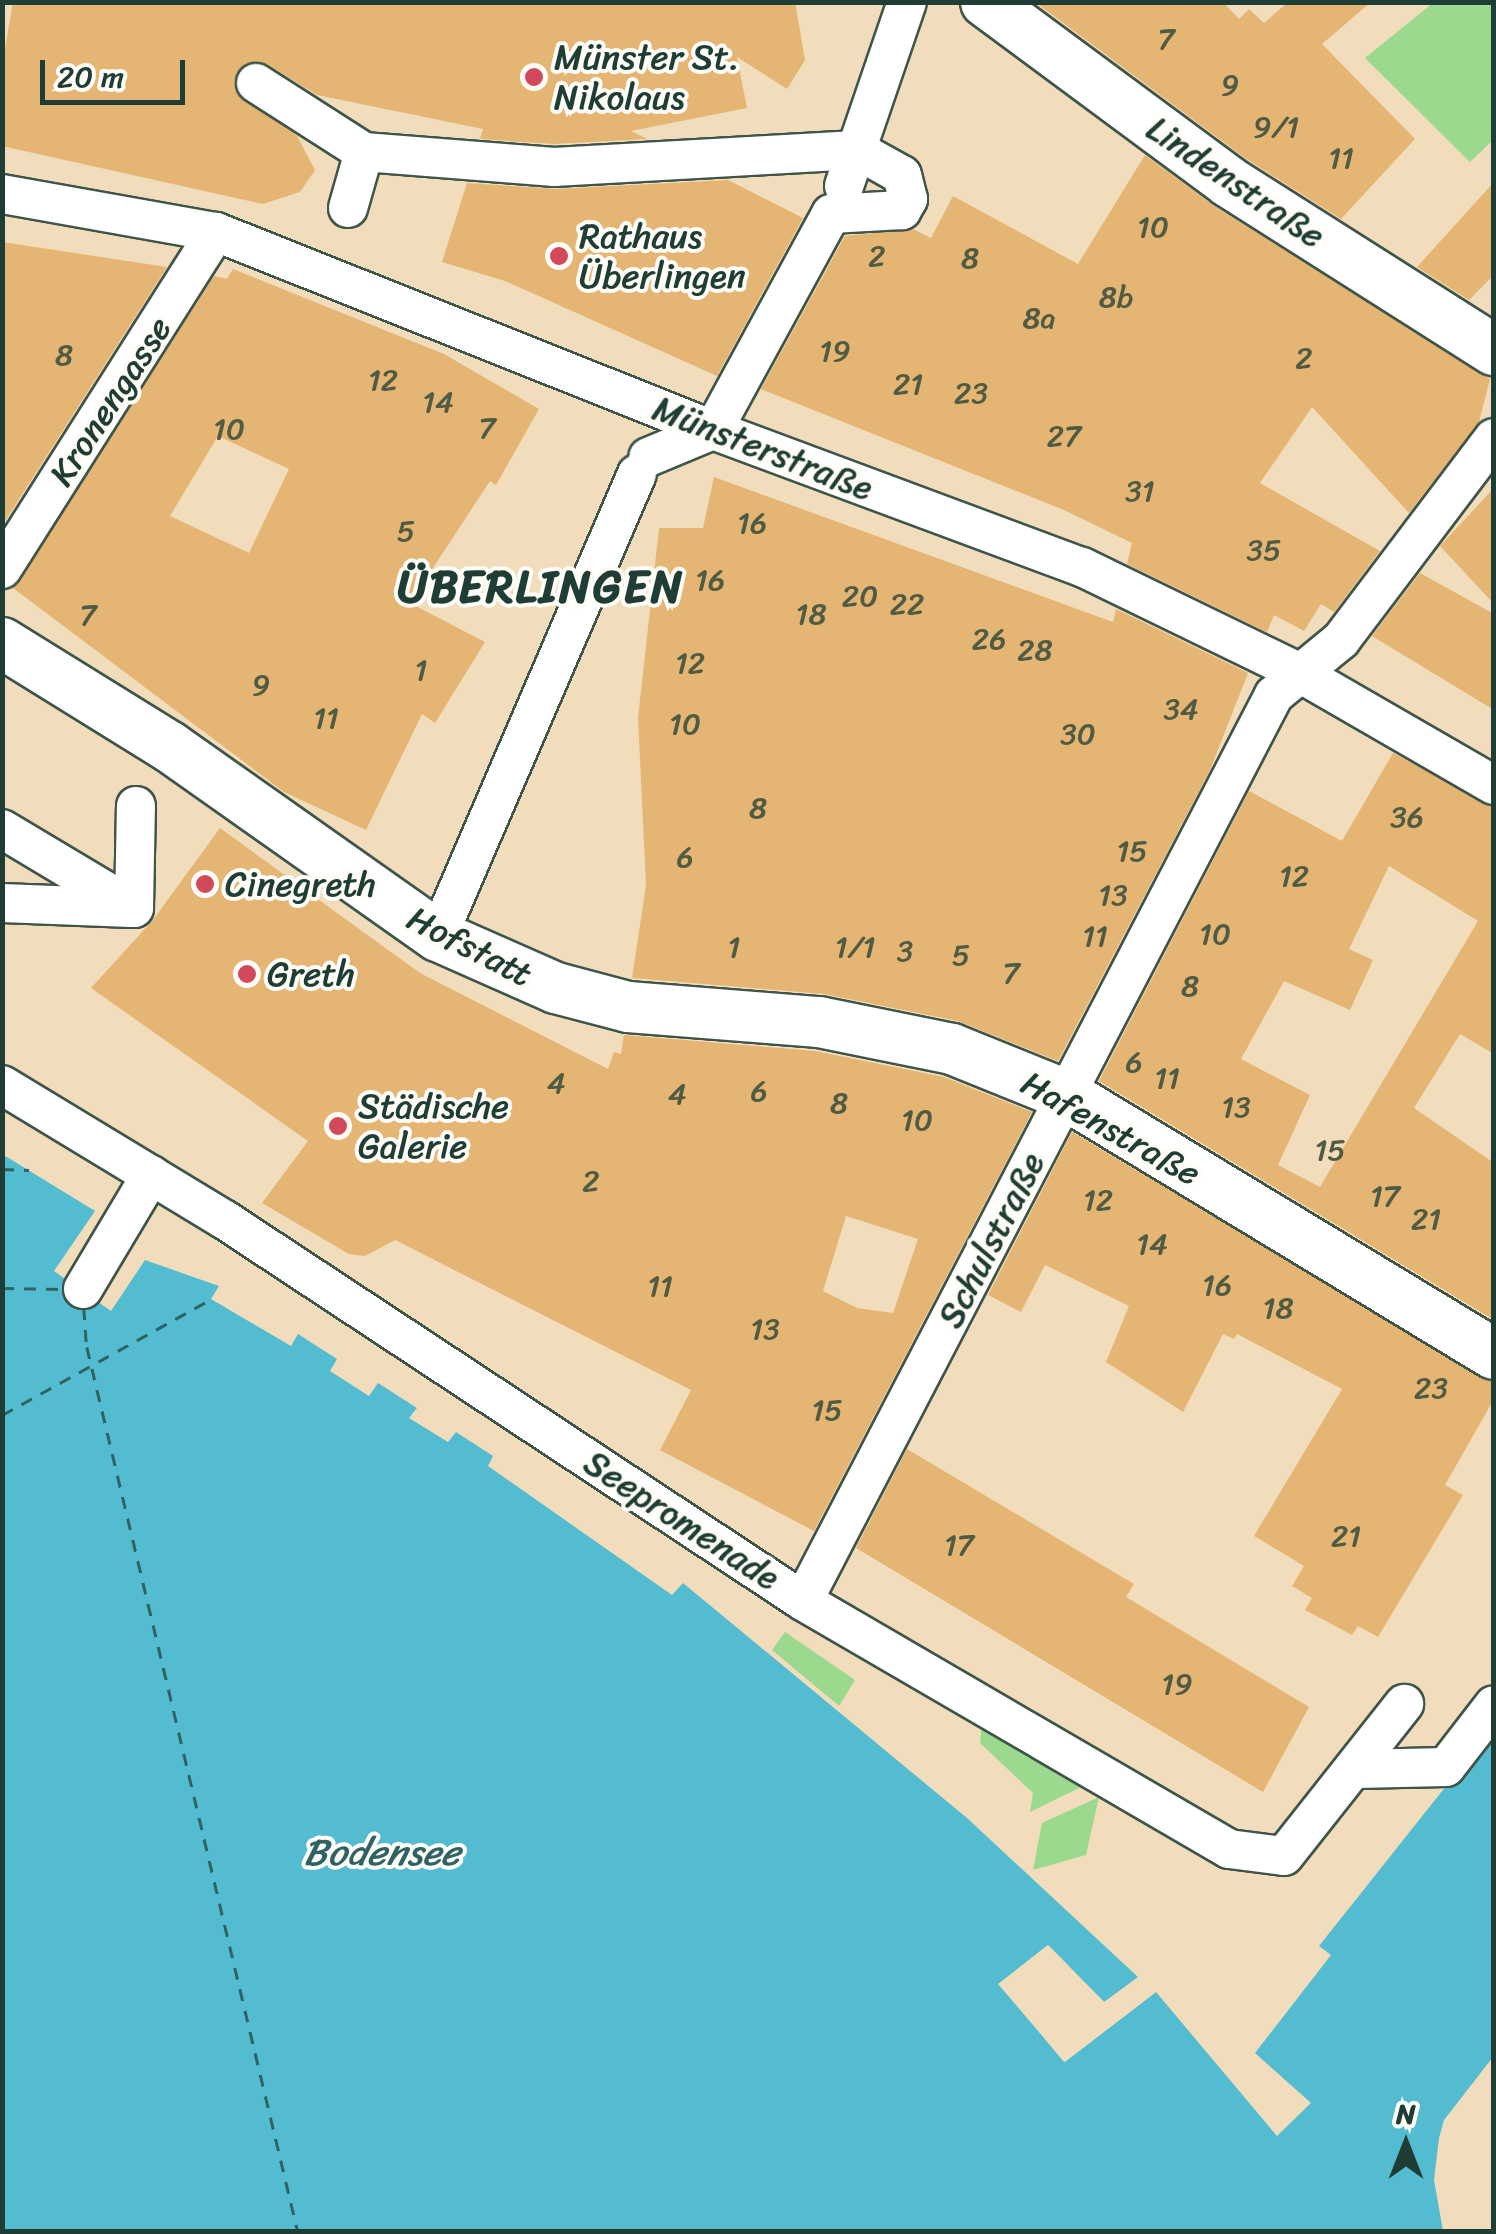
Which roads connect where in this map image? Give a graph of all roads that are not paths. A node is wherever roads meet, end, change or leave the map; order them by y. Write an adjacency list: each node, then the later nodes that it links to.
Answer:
1 (907, 2): 4 (street)
2 (986, 2): 10 (street, Lindenstraße)
3 (256, 83): 5 (street)
4 (857, 150): 5 (street); 6 (street); 11 (street)
5 (364, 152): 8 (street)
6 (844, 186)
7 (2, 194): 9 (street, Münsterstraße)
8 (348, 208)
9 (216, 232): 11 (street, Münsterstraße); 13 (street, Kronengasse)
10 (1494, 350)
11 (713, 430): 15 (street, Münsterstraße); 21 (street)
12 (1494, 438): 15 (street, Schulstraße)
13 (2, 570)
14 (2, 643): 21 (street, Hofstatt)
15 (1298, 672): 16 (street, Münsterstraße); 24 (street, Schulstraße)
16 (1494, 784)
17 (136, 806): 20 (street)
18 (2, 829): 20 (street)
19 (2, 903): 20 (street)
20 (134, 908)
21 (438, 936): 22 (street, Hofstatt)
22 (628, 1007): 24 (street, Hafenstraße)
23 (2, 1085): 25 (street, Seepromenade)
24 (1066, 1095): 27 (street, Hafenstraße); 28 (street, Schulstraße)
25 (151, 1175): 26 (street); 28 (street, Seepromenade)
26 (83, 1289)
27 (1494, 1354)
28 (803, 1601): 31 (street, Seepromenade)
29 (1404, 1704): 31 (street, Seepromenade)
30 (1494, 1705): 31 (street)
31 (1357, 1769)

